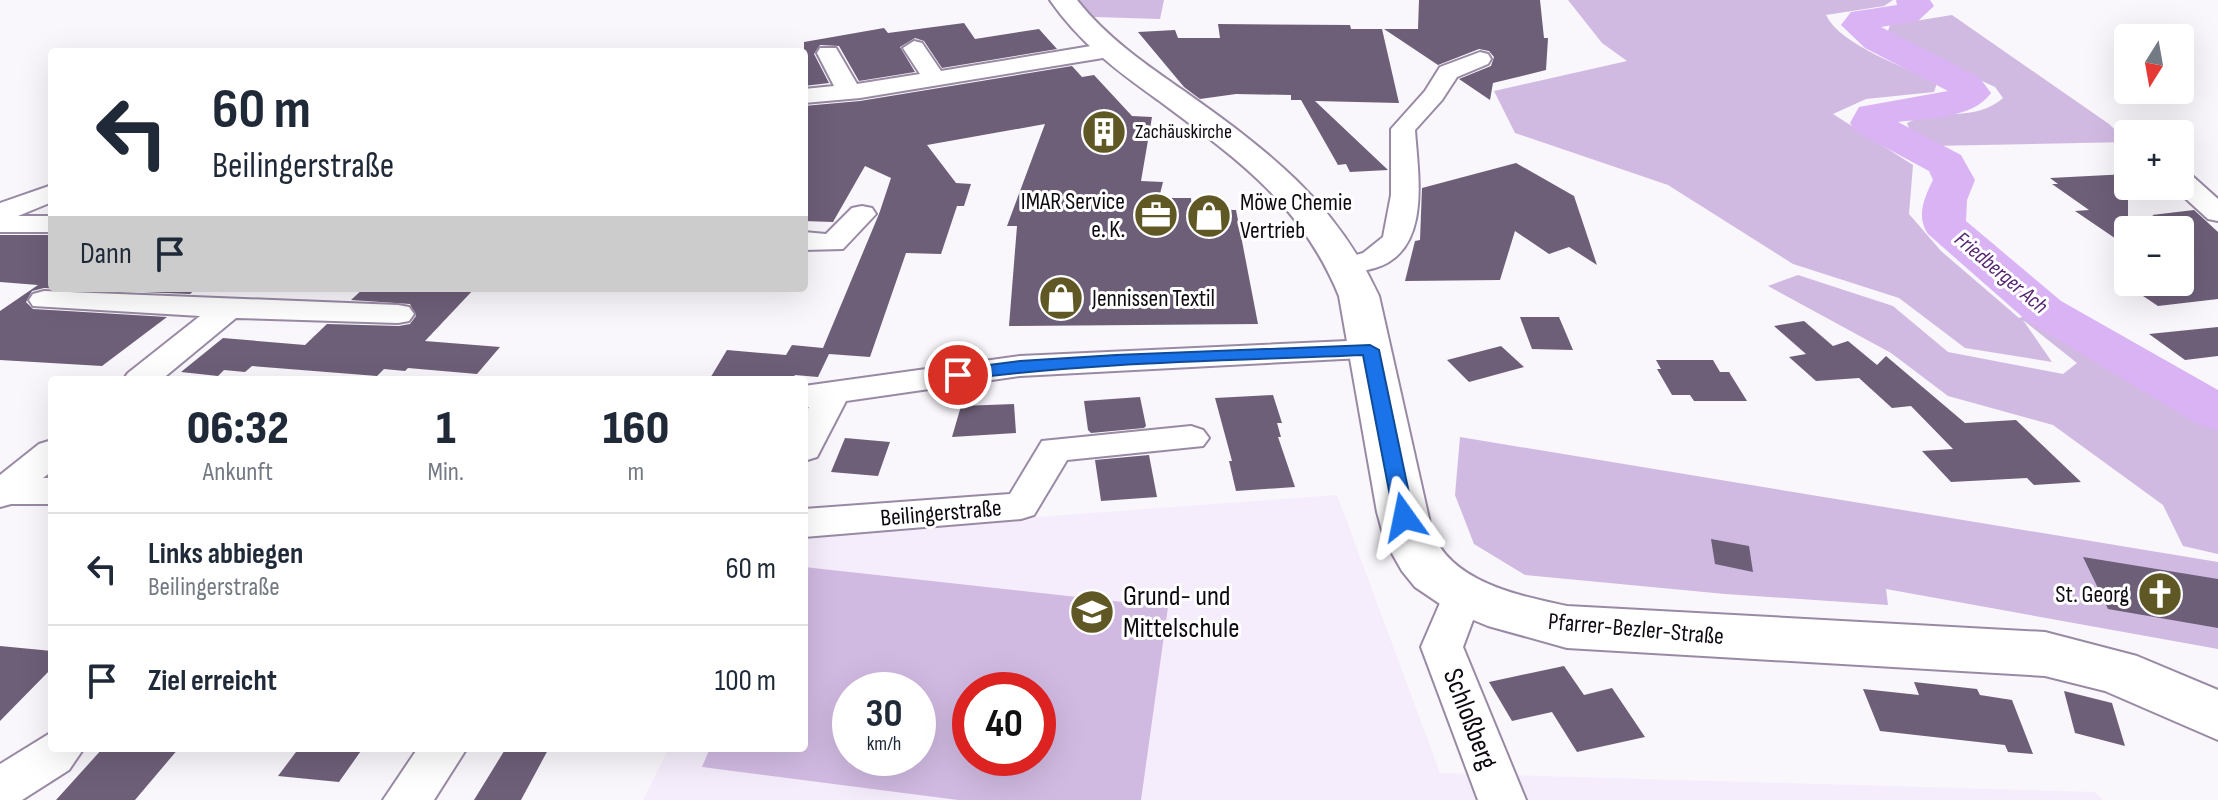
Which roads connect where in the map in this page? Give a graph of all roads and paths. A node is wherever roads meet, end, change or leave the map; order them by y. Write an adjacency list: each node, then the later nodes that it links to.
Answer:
1 (1063, 0): 3 (street, Pfarrer-Bezler-Straße)
2 (914, 48): 6 (street)
3 (1109, 50): 6 (street); 17 (street, Pfarrer-Bezler-Straße)
4 (828, 53): 7 (street)
5 (1480, 59): 17 (street)
6 (934, 78): 7 (street)
7 (848, 90): 8 (street)
8 (808, 95)
9 (2194, 192): 12 (street)
10 (48, 195): 11 (street)
11 (0, 213)
12 (2218, 213)
13 (862, 214): 16 (street)
14 (0, 224): 15 (street)
15 (48, 224)
16 (819, 251)
17 (1349, 266): 21 (street, Pfarrer-Bezler-Straße)
18 (44, 300): 19 (street)
19 (229, 308): 20 (street); 22 (street)
20 (398, 314)
21 (1370, 350): 23 (street); 30 (street, Pfarrer-Bezler-Straße)
22 (145, 376)
23 (819, 394): 24 (street)
24 (808, 434)
25 (1191, 438): 29 (street, Beilingerstraße)
26 (48, 455): 28 (street)
27 (48, 491): 28 (street)
28 (1, 492)
29 (808, 523)
30 (1463, 593): 31 (street, Pfarrer-Bezler-Straße); 36 (street, Schloßberg)
31 (2218, 716)
32 (57, 752): 34 (street)
33 (441, 752): 35 (street)
34 (1, 788)
35 (407, 800)
36 (1502, 800)

